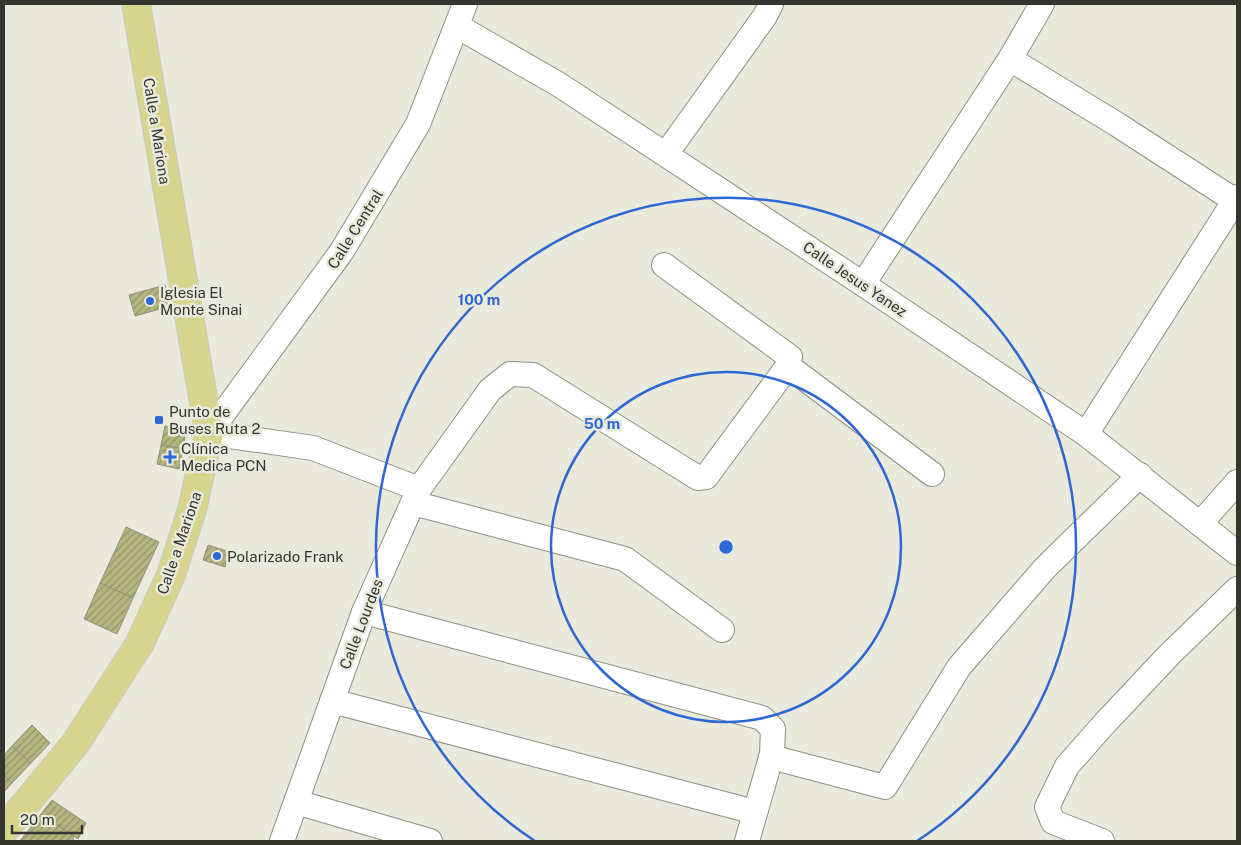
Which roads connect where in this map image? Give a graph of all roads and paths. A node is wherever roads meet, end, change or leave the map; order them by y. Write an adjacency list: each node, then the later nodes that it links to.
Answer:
1 (136, 4): 12 (main road, Calle a Mariona)
2 (466, 4): 5 (street, Calle Central)
3 (771, 4): 7 (street)
4 (1042, 4): 6 (street)
5 (457, 26): 7 (street, Calle Jesus Yanez); 12 (street, Calle Central)
6 (1010, 59): 8 (street); 10 (street)
7 (666, 154): 10 (street, Calle Jesus Yanez)
8 (1236, 200): 13 (street)
9 (664, 266): 11 (street)
10 (863, 284): 13 (street, Calle Jesus Yanez)
11 (788, 366): 14 (street); 17 (street, Calle Lourdes)
12 (209, 433): 17 (street); 27 (main road, Calle a Mariona)
13 (1086, 434): 15 (street, Calle Jesus Yanez)
14 (932, 474)
15 (1140, 475): 18 (street, Calle Jesus Yanez); 24 (street)
16 (1237, 482): 18 (street)
17 (416, 496): 21 (street, Calle Lourdes); 22 (street)
18 (1200, 524): 19 (street, Calle Jesus Yanez)
19 (1237, 553)
20 (1237, 589): 31 (street)
21 (364, 612): 23 (street, Calle Lourdes); 24 (street)
22 (722, 630)
23 (332, 701): 25 (street, Calle Lourdes); 26 (street)
24 (771, 757): 26 (street)
25 (296, 802): 28 (street, Calle Lourdes); 29 (street)
26 (755, 812): 30 (street)
27 (4, 830)
28 (282, 841)
29 (430, 841)
30 (747, 841)
31 (1102, 841)

